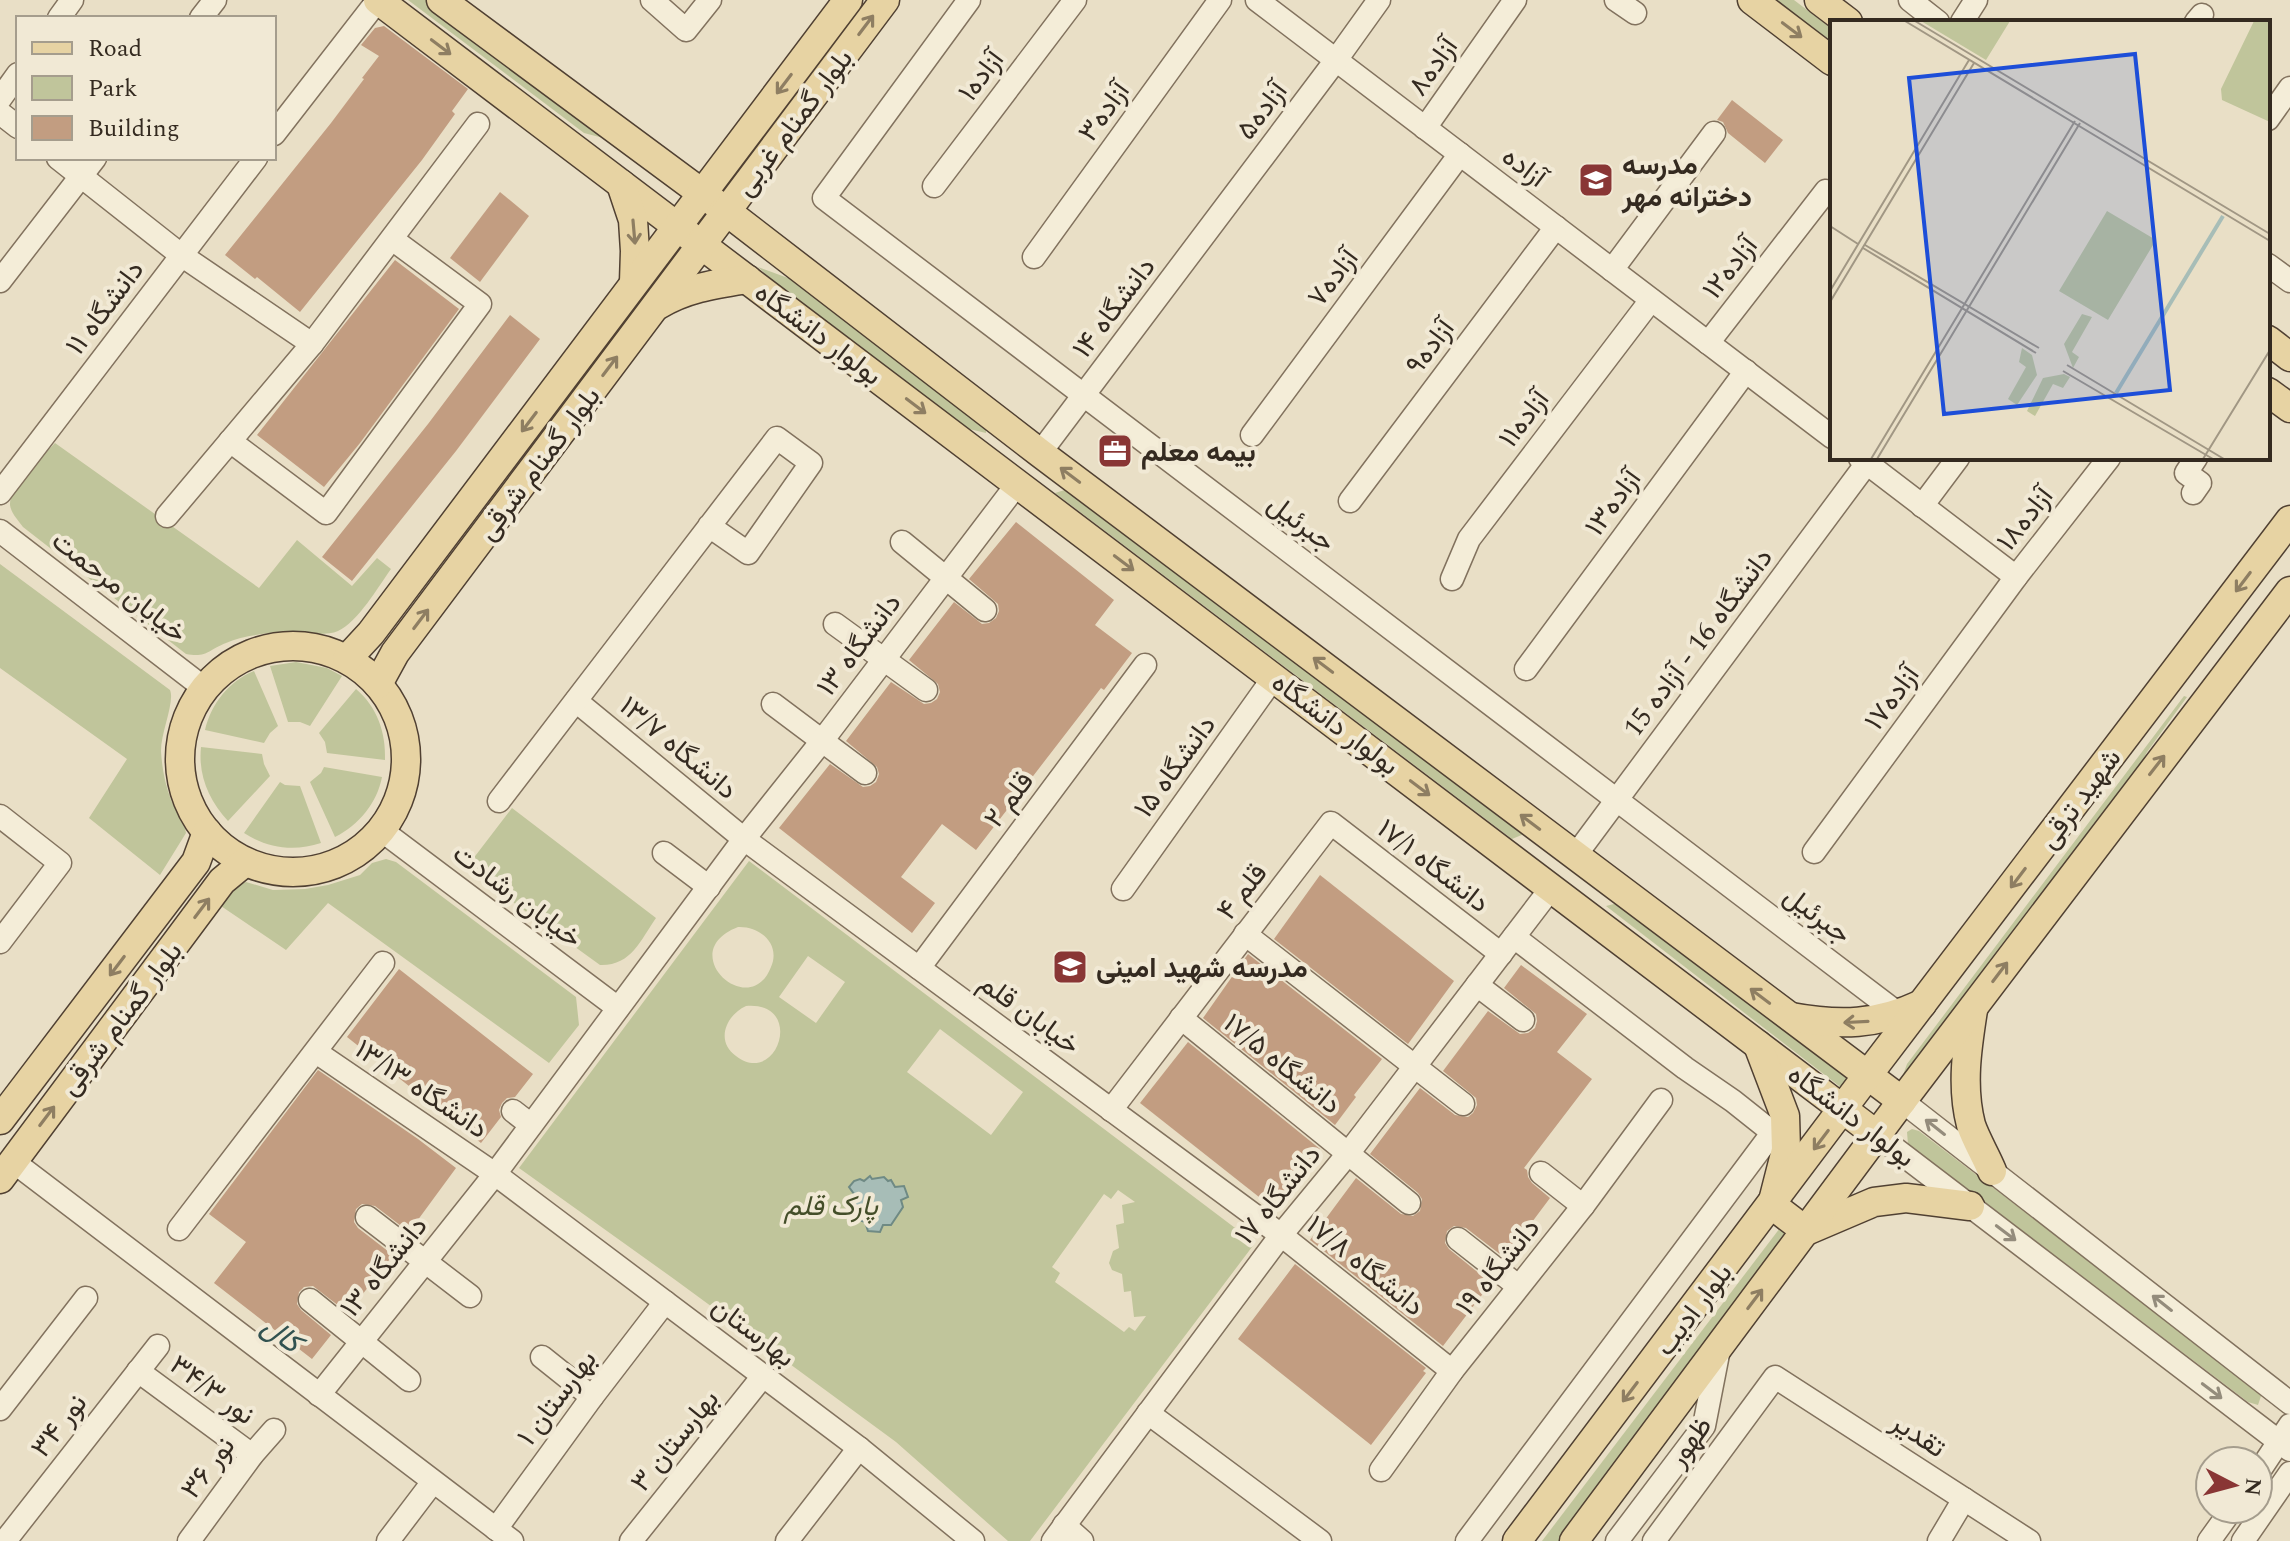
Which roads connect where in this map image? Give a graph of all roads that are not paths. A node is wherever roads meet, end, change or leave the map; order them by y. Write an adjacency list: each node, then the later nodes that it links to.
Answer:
1 (215, 0): 18 (street)
2 (378, 0): 32 (street); 39 (main road, بولوار دانشگاه, one-way to 39)
3 (441, 0): 42 (main road, بولوار دانشگاه)
4 (652, 0): 5 (street)
5 (710, 0)
6 (848, 0): 42 (main road, بلوار گمنام غربی, one-way to 42)
7 (885, 0): 44 (main road, بلوار گمنام غربی, one-way to 7)
8 (969, 0): 65 (street, جبرئیل)
9 (1075, 0): 40 (street, آزاده۱)
10 (1220, 0): 50 (street, آزاده۳)
11 (1257, 0): 23 (street, آزاده)
12 (1379, 0): 23 (street, آزاده۵)
13 (1515, 0): 31 (street, آزاده۸)
14 (1752, 0): 22 (main road, one-way to 22)
15 (1819, 0): 19 (main road)
16 (1910, 0): 20 (street)
17 (1976, 0): 21 (street)
18 (203, 16)
19 (1845, 20)
20 (1935, 20)
21 (1963, 20)
22 (1830, 59)
23 (1336, 60): 31 (street, آزاده); 43 (street, آزاده۵)
24 (16, 77): 26 (street)
25 (2290, 88): 28 (street)
26 (0, 99)
27 (0, 113): 30 (street)
28 (2270, 116)
29 (478, 124): 47 (street)
30 (16, 125)
31 (1425, 128): 34 (street, آزاده)
32 (276, 131)
33 (1714, 133): 52 (street)
34 (1460, 154): 46 (street, آزاده); 68 (street, آزاده۷)
35 (61, 160): 38 (street)
36 (93, 160): 38 (street)
37 (254, 160): 49 (street, دانشگاه ۱۱)
38 (81, 176): 49 (street); 54 (street)
39 (621, 184): 45 (main road, بولوار دانشگاه); 56 (main road, one-way to 56)
40 (934, 186)
41 (1826, 191): 60 (street, آزاده۱۲)
42 (702, 193): 44 (main road, بولوار دانشگاه); 45 (main road, بلوار گمنام غربی)
43 (1233, 197): 65 (street, دانشگاه ۱۴)
44 (726, 211): 48 (main road, بلوار گمنام غربی); 70 (main road, بولوار دانشگاه)
45 (676, 225): 48 (main road, بولوار دانشگاه); 56 (main road, بلوار گمنام شرقی)
46 (1556, 227): 52 (street, آزاده); 78 (street, آزاده۹)
47 (392, 239): 61 (street); 69 (street)
48 (701, 244): 53 (main road, بولوار دانشگاه); 58 (main road, بلوار گمنام شرقی)
49 (181, 255): 61 (street); 76 (street, دانشگاه ۱۱)
50 (1034, 257)
51 (2270, 266): 55 (street)
52 (1612, 270): 57 (street, آزاده)
53 (747, 279): 58 (main road); 75 (main road, بولوار دانشگاه, one-way to 75)
54 (0, 281)
55 (2290, 281)
56 (634, 282): 91 (main road, بلوار گمنام شرقی, one-way to 91)
57 (1651, 300): 60 (street, آزاده); 87 (street, آزاده۱۱)
58 (654, 307): 97 (main road, بلوار گمنام شرقی, one-way to 58)
59 (2270, 342): 62 (main road)
60 (1708, 343): 63 (street, آزاده)
61 (312, 344): 69 (street)
62 (2290, 357)
63 (1746, 371): 67 (street, آزاده); 95 (street, آزاده۱۳)
64 (2270, 393): 66 (main road)
65 (1084, 394): 70 (street, دانشگاه ۱۴); 105 (street, جبرئیل)
66 (2290, 408)
67 (1830, 432)
68 (1252, 435)
69 (230, 441): 80 (street)
70 (1040, 453): 114 (main road, بولوار دانشگاه, one-way to 70)
71 (1956, 460): 79 (street)
72 (2107, 460): 85 (street, آزاده۱۸)
73 (2195, 460): 77 (street)
74 (1863, 461): 79 (street); 105 (street, دانشگاه 16 - آزاده 15)
75 (1018, 483): 86 (street, دانشگاه ۱۳); 96 (main road, بولوار دانشگاه, one-way to 96)
76 (0, 493)
77 (2193, 493)
78 (1350, 501)
79 (1922, 506): 85 (street)
80 (167, 516)
81 (2290, 520): 93 (main road, شهید ترقی, one-way to 93)
82 (709, 526): 82 (street); 101 (street)
83 (0, 531): 99 (street, خیابان مرحمت)
84 (902, 542): 86 (street)
85 (2016, 577): 112 (street, آزاده۱۷)
86 (946, 578): 89 (street); 92 (street, دانشگاه ۱۳)
87 (1452, 579)
88 (2290, 591): 98 (main road, شهید ترقی)
89 (985, 610)
90 (835, 624): 92 (street)
91 (347, 659): 97 (main road); 99 (main road)
92 (884, 659): 100 (street); 103 (street, دانشگاه ۱۳)
93 (2183, 661): 98 (main road); 127 (main road, شهید ترقی, one-way to 127)
94 (1145, 665): 123 (street, قلم ۲)
95 (1526, 669)
96 (1274, 677): 117 (main road, بولوار دانشگاه, one-way to 117); 118 (street, دانشگاه ۱۵)
97 (378, 684): 109 (main road)
98 (2219, 687): 125 (main road, شهید ترقی, one-way to 98)
99 (204, 688): 110 (main road)
100 (926, 690)
101 (576, 701): 106 (street); 111 (street, دانشگاه ۱۳/۷)
102 (773, 704): 103 (street)
103 (822, 741): 104 (street); 111 (street, دانشگاه ۱۳)
104 (865, 773)
105 (1617, 799): 114 (street, دانشگاه 16 - آزاده 15); 127 (street, جبرئیل)
106 (499, 801)
107 (0, 816): 120 (street)
108 (1331, 823): 119 (street, قلم ۴); 121 (street, دانشگاه ۱۷/۱)
109 (381, 830): 115 (main road); 126 (street, خیابان رشادت)
110 (207, 832): 115 (main road); 141 (main road, بلوار گمنام شرقی, one-way to 141)
111 (744, 839): 116 (street, دانشگاه ۱۳); 123 (street, خیابان قلم)
112 (1814, 852)
113 (664, 853): 116 (street)
114 (1575, 856): 128 (main road, بولوار دانشگاه, one-way to 114)
115 (245, 862): 146 (main road, بلوار گمنام شرقی, one-way to 115)
116 (709, 887): 126 (street, دانشگاه ۱۳)
117 (1552, 887): 121 (street, دانشگاه ۱۷); 131 (main road, بولوار دانشگاه)
118 (1123, 889)
119 (1245, 934): 129 (street, قلم ۴); 133 (street)
120 (0, 942)
121 (1508, 946): 124 (street, دانشگاه ۱۷); 142 (street, دانشگاه ۱۷/۱)
122 (383, 963): 132 (street)
123 (919, 968): 139 (street, خیابان قلم)
124 (1477, 985): 130 (street); 133 (street, دانشگاه ۱۷)
125 (1973, 1007): 136 (main road, شهید ترقی); 147 (main road)
126 (618, 1008): 143 (street, دانشگاه ۱۳)
127 (1912, 1009): 128 (main road, one-way to 128); 134 (main road, شهید ترقی)
128 (1787, 1016): 134 (main road, بولوار دانشگاه)
129 (1181, 1018): 139 (street, قلم ۴); 145 (street, دانشگاه ۱۷/۵)
130 (1523, 1020)
131 (1757, 1043): 138 (main road, بولوار دانشگاه); 142 (main road)
132 (316, 1052): 149 (street, دانشگاه ۱۳/۱۳); 155 (street)
133 (1415, 1066): 137 (street); 145 (street, دانشگاه ۱۷)
134 (1867, 1076): 136 (main road, بولوار دانشگاه); 138 (main road, بلوار ادیب)
135 (1661, 1100): 152 (street, دانشگاه ۱۹)
136 (1902, 1101): 144 (main road, بلوار ادیب); 147 (street, بولوار دانشگاه, one-way to 136)
137 (1463, 1104)
138 (1844, 1109): 144 (main road, بولوار دانشگاه); 151 (main road, بلوار ادیب, one-way to 151)
139 (1111, 1110): 157 (street, خیابان قلم)
140 (513, 1111): 143 (street)
141 (0, 1120)
142 (1778, 1124): 151 (main road); 197 (street)
143 (531, 1125): 149 (street, دانشگاه ۱۳)
144 (1877, 1135): 153 (street, بولوار دانشگاه); 156 (main road, بلوار ادیب)
145 (1347, 1155): 150 (street, دانشگاه ۱۷/۵); 157 (street, دانشگاه ۱۷)
146 (10, 1168): 174 (street); 185 (street)
147 (1992, 1171): 176 (street, بولوار دانشگاه, one-way to 147)
148 (1541, 1173): 152 (street)
149 (495, 1174): 159 (street, دانشگاه ۱۳); 164 (street, بهارستان)
150 (1409, 1203)
151 (1772, 1205): 156 (main road); 198 (main road, بلوار ادیب, one-way to 198)
152 (1583, 1206): 160 (street, دانشگاه ۱۹)
153 (1970, 1206): 156 (main road); 180 (street, بولوار دانشگاه, one-way to 180)
154 (367, 1217): 159 (street)
155 (179, 1229)
156 (1806, 1231): 167 (main road, بلوار ادیب, one-way to 156)
157 (1281, 1235): 170 (street, دانشگاه ۱۷/۸); 178 (street, دانشگاه ۱۷)
158 (1458, 1239): 160 (street)
159 (425, 1262): 161 (street); 165 (street, دانشگاه ۱۳)
160 (1518, 1286): 170 (street, دانشگاه ۱۹)
161 (470, 1296)
162 (86, 1298): 177 (street)
163 (310, 1300): 165 (street)
164 (665, 1302): 171 (street, بهارستان); 175 (street, بهارستان ۱)
165 (361, 1341): 173 (street); 174 (street, دانشگاه ۱۳)
166 (158, 1346): 169 (street, نور ۳۴)
167 (1719, 1347): 199 (main road, بلوار ادیب); 200 (street)
168 (542, 1357): 175 (street)
169 (138, 1371): 182 (street, نور ۳۴/۳); 189 (street, نور ۳۴)
170 (1452, 1371): 183 (street, دانشگاه ۱۹)
171 (763, 1376): 181 (street, بهارستان); 192 (street, بهارستان ۳)
172 (1775, 1377): 186 (street, تقدیر); 201 (street, ظهور)
173 (409, 1380)
174 (319, 1395): 188 (street)
175 (592, 1397): 188 (street, بهارستان ۱)
176 (2290, 1403)
177 (0, 1409)
178 (1148, 1413): 187 (street, دانشگاه ۱۷); 196 (street)
179 (274, 1430): 182 (street, نور ۳۶)
180 (2286, 1439)
181 (859, 1448): 193 (street); 194 (street, بهارستان)
182 (252, 1455): 190 (street, نور ۳۶)
183 (1381, 1470)
184 (2290, 1473): 204 (street)
185 (429, 1487): 188 (street); 191 (street)
186 (1964, 1499): 202 (street); 203 (street, تقدیر)
187 (1058, 1533): 195 (street)
188 (503, 1537)
189 (5, 1541)
190 (189, 1541)
191 (388, 1541)
192 (631, 1541)
193 (787, 1541)
194 (973, 1541)
195 (1082, 1541)
196 (1320, 1541)
197 (1467, 1541)
198 (1517, 1541)
199 (1574, 1541)
200 (1617, 1541)
201 (1654, 1541)
202 (1939, 1541)
203 (2029, 1541)
204 (2243, 1541)

